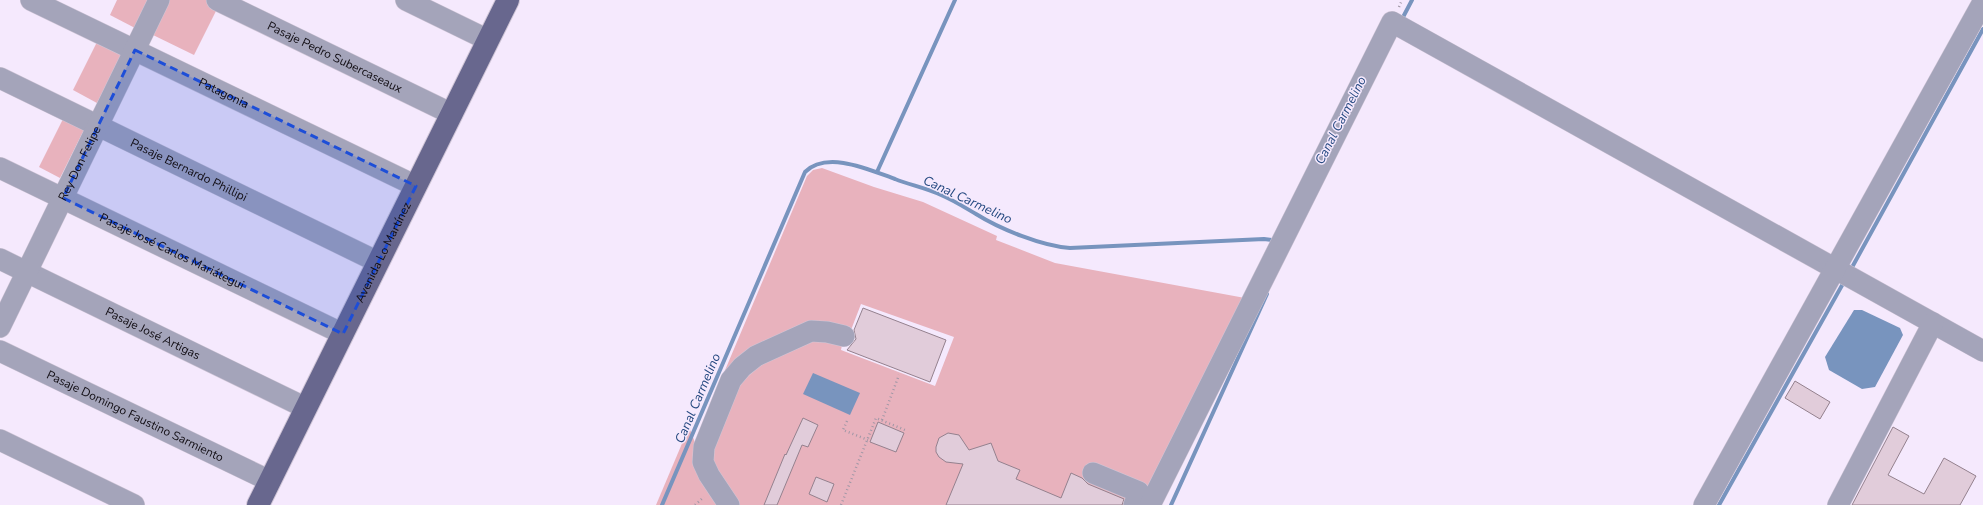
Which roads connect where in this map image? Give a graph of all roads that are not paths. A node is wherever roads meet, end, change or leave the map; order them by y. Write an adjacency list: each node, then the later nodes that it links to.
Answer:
1 (31, 0): 8 (street, Patagonia)
2 (159, 0): 8 (street, Rey Don Felipe)
3 (217, 0): 10 (street, Pasaje Pedro Subercaseaux)
4 (406, 0): 7 (street)
5 (508, 0): 7 (main road, Avenida Lo Martínez)
6 (1983, 2): 18 (street)
7 (488, 40): 10 (main road, Avenida Lo Martínez)
8 (134, 50): 11 (street, Rey Don Felipe); 13 (street, Patagonia)
9 (0, 78): 11 (street, Pasaje Bernardo Phillipi)
10 (452, 114): 13 (main road, Avenida Lo Martínez)
11 (98, 126): 14 (street, Rey Don Felipe); 16 (street, Pasaje Bernardo Phillipi)
12 (0, 168): 14 (street, Pasaje José Carlos Mariátegui)
13 (416, 186): 16 (main road, Avenida Lo Martínez)
14 (63, 198): 17 (street, Rey Don Felipe); 21 (street, Pasaje José Carlos Mariátegui)
15 (0, 259): 17 (street, Pasaje José Artigas)
16 (378, 262): 21 (main road, Avenida Lo Martínez)
17 (27, 272): 20 (street, Rey Don Felipe); 25 (street, Pasaje José Artigas)
18 (1843, 274): 19 (street); 33 (street); 34 (street)
19 (1933, 323): 24 (street); 35 (street)
20 (0, 327)
21 (343, 334): 25 (main road, Avenida Lo Martínez)
22 (844, 336): 31 (street)
23 (0, 351): 28 (street, Pasaje Domingo Faustino Sarmiento)
24 (1983, 351)
25 (306, 408): 28 (main road, Avenida Lo Martínez)
26 (0, 440): 29 (street)
27 (1092, 473): 32 (street)
28 (270, 481): 30 (main road, Avenida Lo Martínez)
29 (134, 505)
30 (258, 505)
31 (729, 505)
32 (1134, 505)
33 (1150, 505)
34 (1704, 505)
35 (1838, 505)

